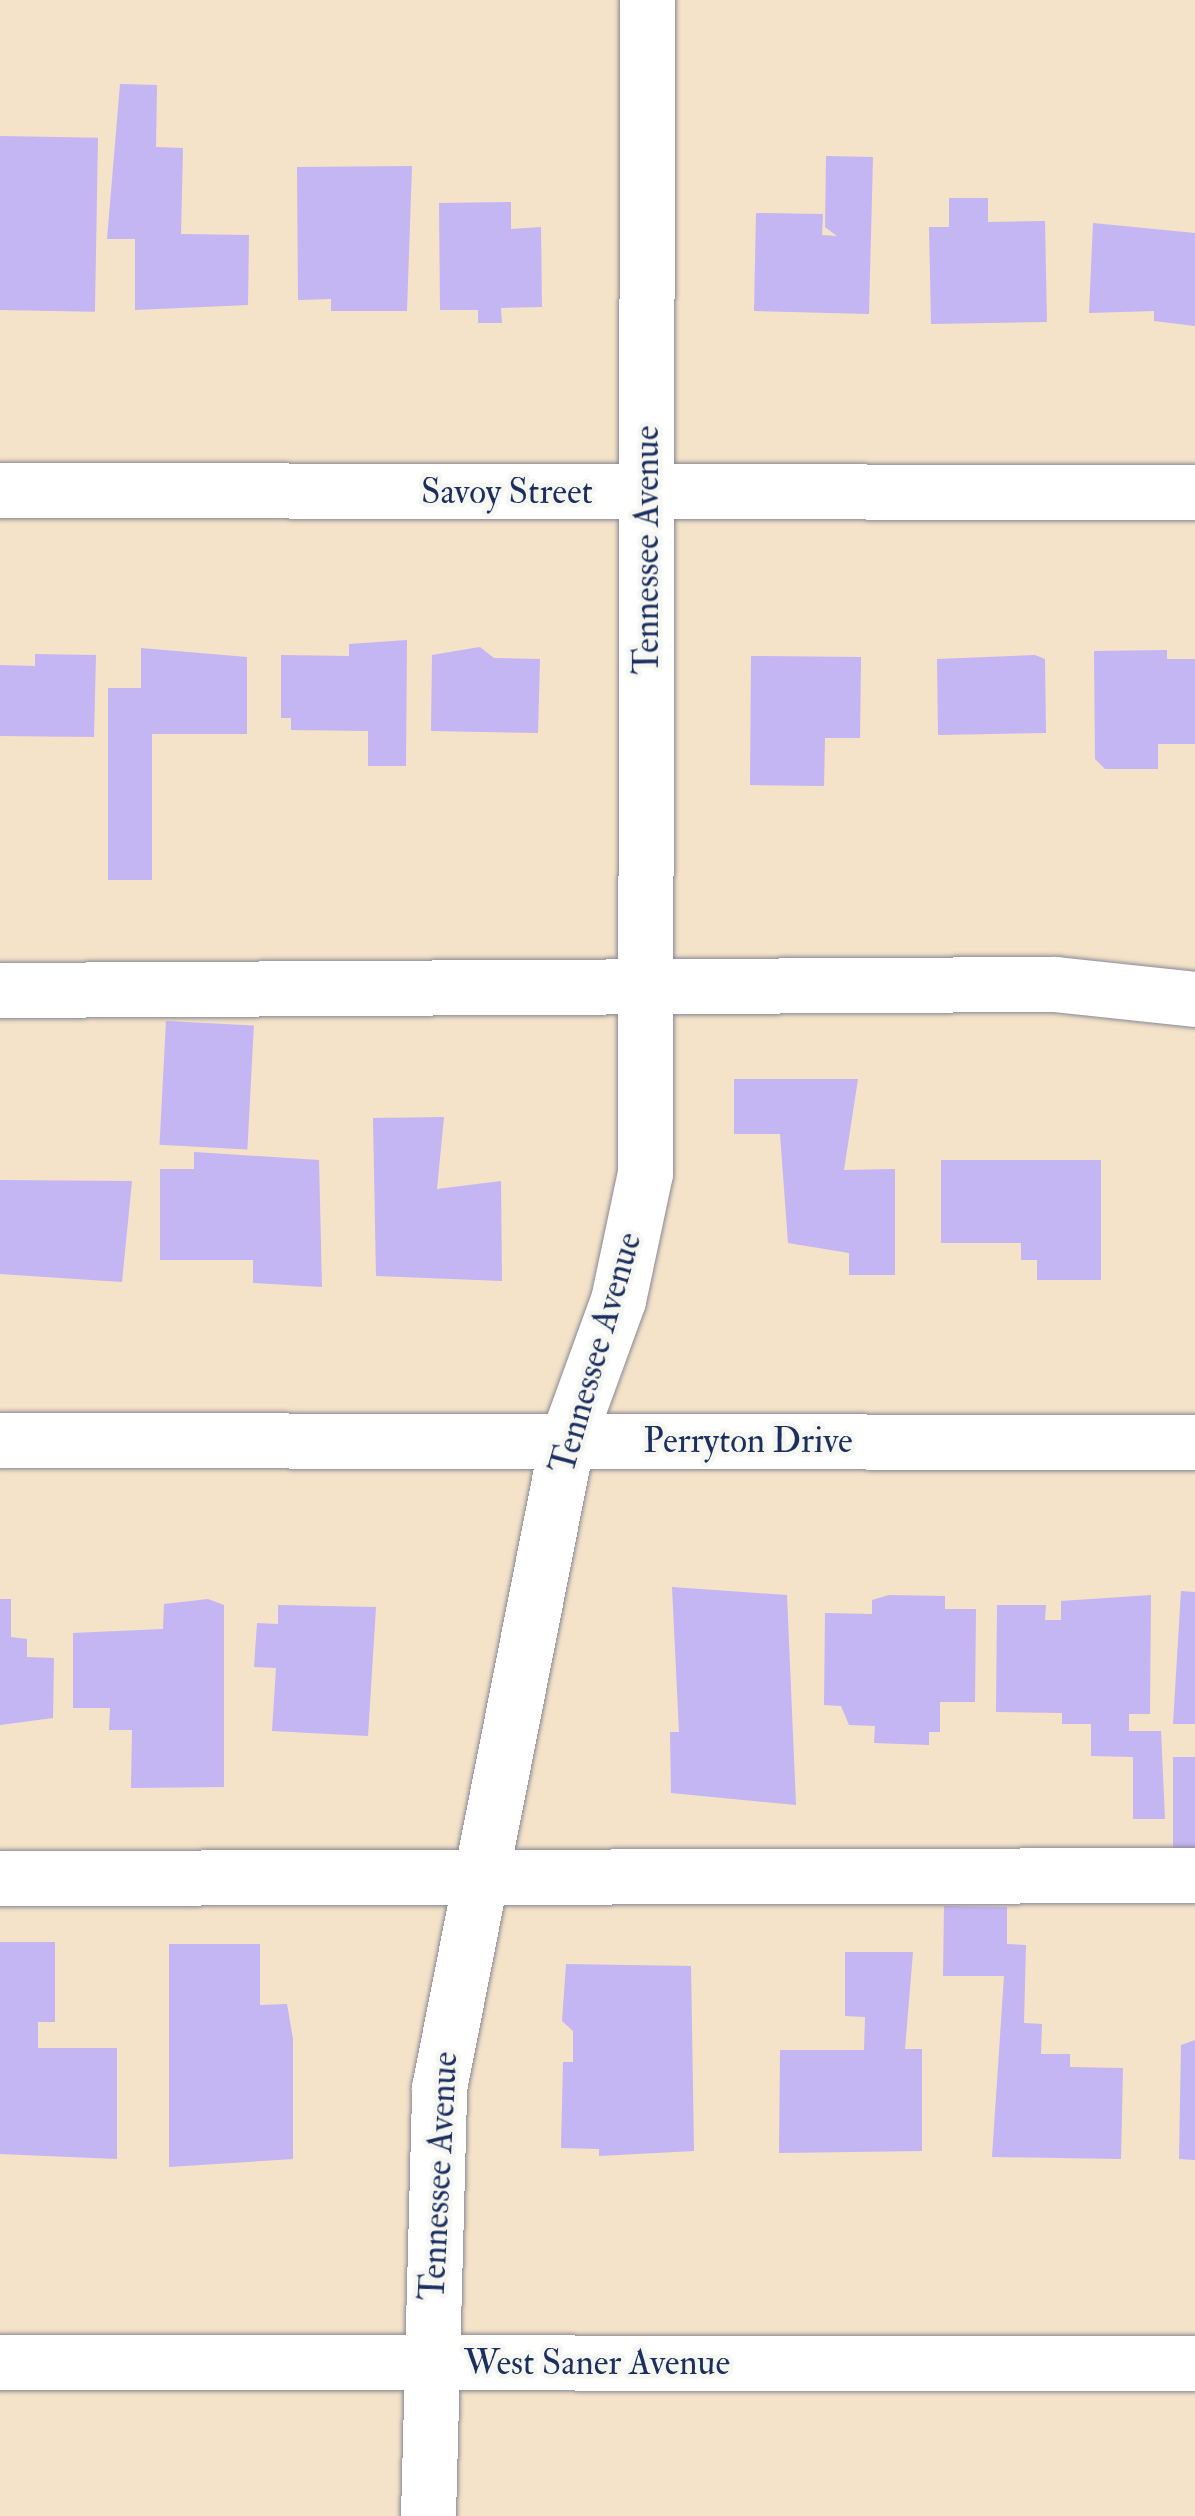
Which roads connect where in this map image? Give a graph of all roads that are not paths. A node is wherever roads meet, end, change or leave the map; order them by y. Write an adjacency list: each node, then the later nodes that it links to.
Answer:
1 (647, 0): 3 (street, Tennessee Avenue)
2 (0, 490): 3 (street, Savoy Street)
3 (646, 492): 4 (street, Savoy Street); 6 (street, Tennessee Avenue)
4 (1195, 492)
5 (0, 990): 6 (street)
6 (651, 990): 7 (street); 9 (street, Tennessee Avenue)
7 (1195, 1000)
8 (0, 1440): 9 (street, Perryton Drive)
9 (567, 1440): 10 (street, Perryton Drive); 13 (street, Tennessee Avenue)
10 (1195, 1442)
11 (1195, 1874): 13 (street)
12 (0, 1878): 13 (street)
13 (474, 1878): 15 (street, Tennessee Avenue)
14 (0, 2362): 15 (street, West Saner Avenue)
15 (430, 2363): 16 (street, West Saner Avenue); 17 (street, Tennessee Avenue)
16 (1195, 2363)
17 (428, 2516)

